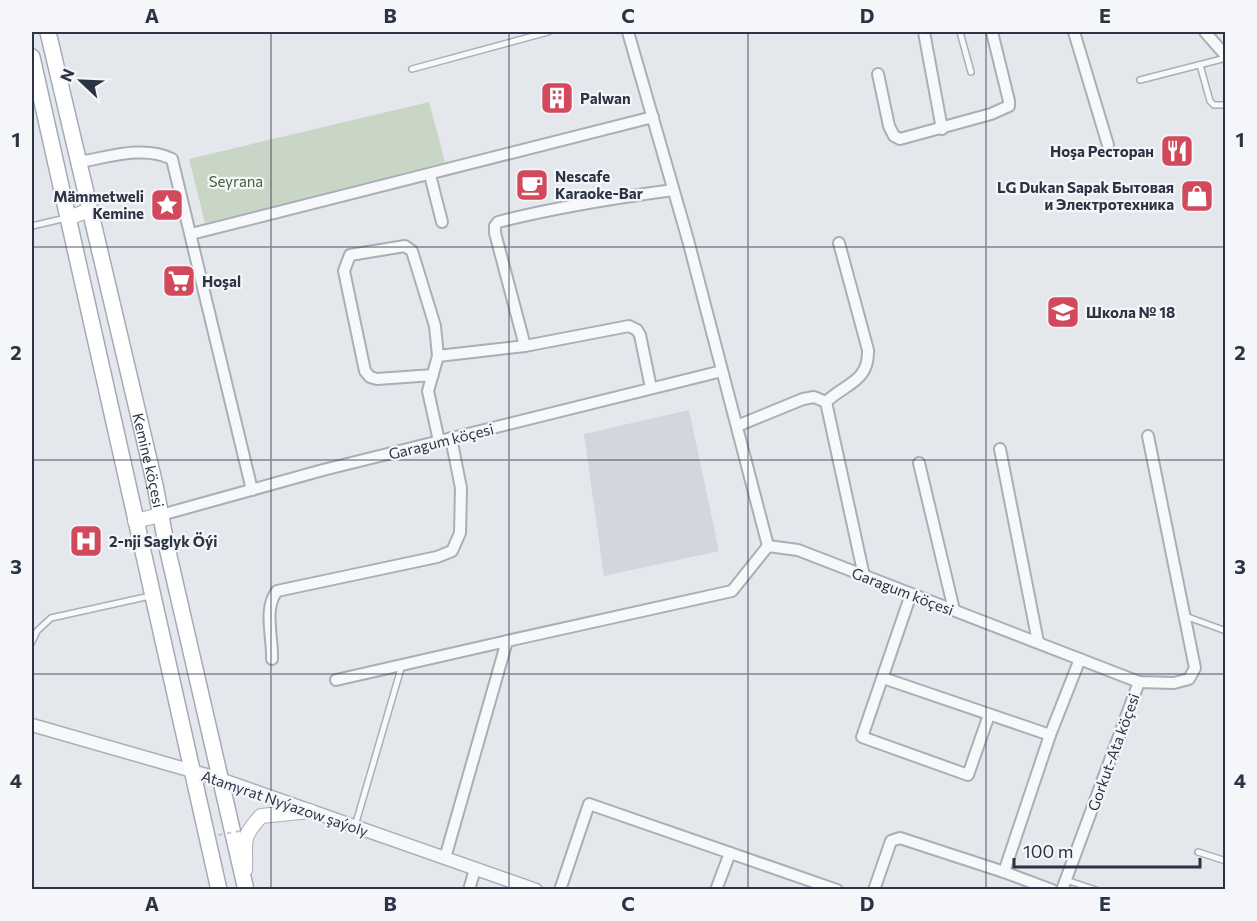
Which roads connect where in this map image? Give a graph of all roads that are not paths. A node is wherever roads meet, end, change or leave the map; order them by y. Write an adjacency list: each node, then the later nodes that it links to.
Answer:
1 (48, 32): 20 (main road, Kemine köçesi)
2 (548, 32): 12 (lane)
3 (628, 32): 17 (street)
4 (924, 32): 18 (street)
5 (960, 32): 13 (lane)
6 (992, 32): 18 (street)
7 (1074, 32): 19 (street)
8 (1205, 32): 10 (street)
9 (32, 57): 24 (main road, Kemine köçesi)
10 (1226, 57): 11 (lane)
11 (1200, 64): 15 (lane); 16 (lane)
12 (412, 69)
13 (971, 72)
14 (878, 74): 18 (street)
15 (1140, 80)
16 (1226, 105)
17 (653, 117): 21 (street); 22 (street)
18 (942, 129)
19 (1108, 145)
20 (79, 162): 23 (main road, Kemine köçesi); 27 (street)
21 (430, 175): 25 (street); 27 (street)
22 (673, 190): 29 (street); 31 (street)
23 (90, 210): 24 (main road); 42 (main road, Kemine köçesi)
24 (68, 218): 26 (lane); 43 (main road, Kemine köçesi)
25 (442, 222)
26 (32, 226)
27 (191, 234): 41 (street)
28 (839, 243): 34 (street)
29 (525, 346): 30 (street); 33 (street)
30 (438, 356): 32 (street); 32 (street)
31 (722, 371): 33 (street, Garagum köçesi); 35 (street)
32 (433, 375): 38 (street)
33 (651, 388): 37 (street, Garagum köçesi)
34 (826, 402): 35 (street); 45 (street)
35 (736, 426): 44 (street)
36 (1148, 436): 49 (street)
37 (452, 438): 38 (street, Garagum köçesi); 55 (street)
38 (439, 441): 41 (street, Garagum köçesi)
39 (1000, 449): 53 (street)
40 (919, 463): 48 (street)
41 (252, 490): 42 (street, Garagum köçesi)
42 (161, 515): 43 (main road); 64 (main road, Kemine köçesi)
43 (135, 521): 47 (main road, Kemine köçesi)
44 (768, 546): 45 (street, Garagum köçesi); 51 (street)
45 (864, 576): 46 (street, Garagum köçesi)
46 (911, 594): 48 (street, Garagum köçesi); 57 (street)
47 (152, 595): 52 (lane); 63 (main road, Kemine köçesi)
48 (954, 610): 53 (street, Garagum köçesi)
49 (1185, 616): 50 (lane); 59 (street)
50 (1226, 631)
51 (507, 641): 56 (street); 69 (street)
52 (32, 642)
53 (1038, 642): 54 (street, Garagum köçesi)
54 (1080, 659): 59 (street, Garagum köçesi); 62 (street)
55 (272, 660)
56 (402, 665): 58 (street); 66 (lane)
57 (883, 678): 60 (street); 60 (street)
58 (336, 680)
59 (1138, 682): 73 (street, Gorkut-Ata köçesi)
60 (989, 715): 62 (street)
61 (32, 725): 63 (street, Atamyrat Nyýazow şaýoly)
62 (1050, 735): 72 (street)
63 (191, 770): 64 (street, Atamyrat Nyýazow şaýoly); 75 (main road, Kemine köçesi)
64 (220, 779): 65 (street, Atamyrat Nyýazow şaýoly); 74 (main road, Kemine köçesi)
65 (310, 811): 66 (street, Atamyrat Nyýazow şaýoly); 74 (main road)
66 (354, 827): 69 (street, Atamyrat Nyýazow şaýoly)
67 (1198, 852): 70 (lane)
68 (730, 853): 78 (street); 79 (street); 80 (street)
69 (445, 858): 71 (street, Atamyrat Nyýazow şaýoly)
70 (1226, 861)
71 (475, 868): 76 (street); 77 (street, Atamyrat Nyýazow şaýoly)
72 (1004, 872): 81 (street); 82 (street)
73 (1064, 885): 83 (lane)
74 (245, 888)
75 (219, 890)
76 (470, 890)
77 (537, 890)
78 (560, 890)
79 (716, 890)
80 (837, 890)
81 (874, 890)
82 (1052, 890)
83 (1096, 890)

